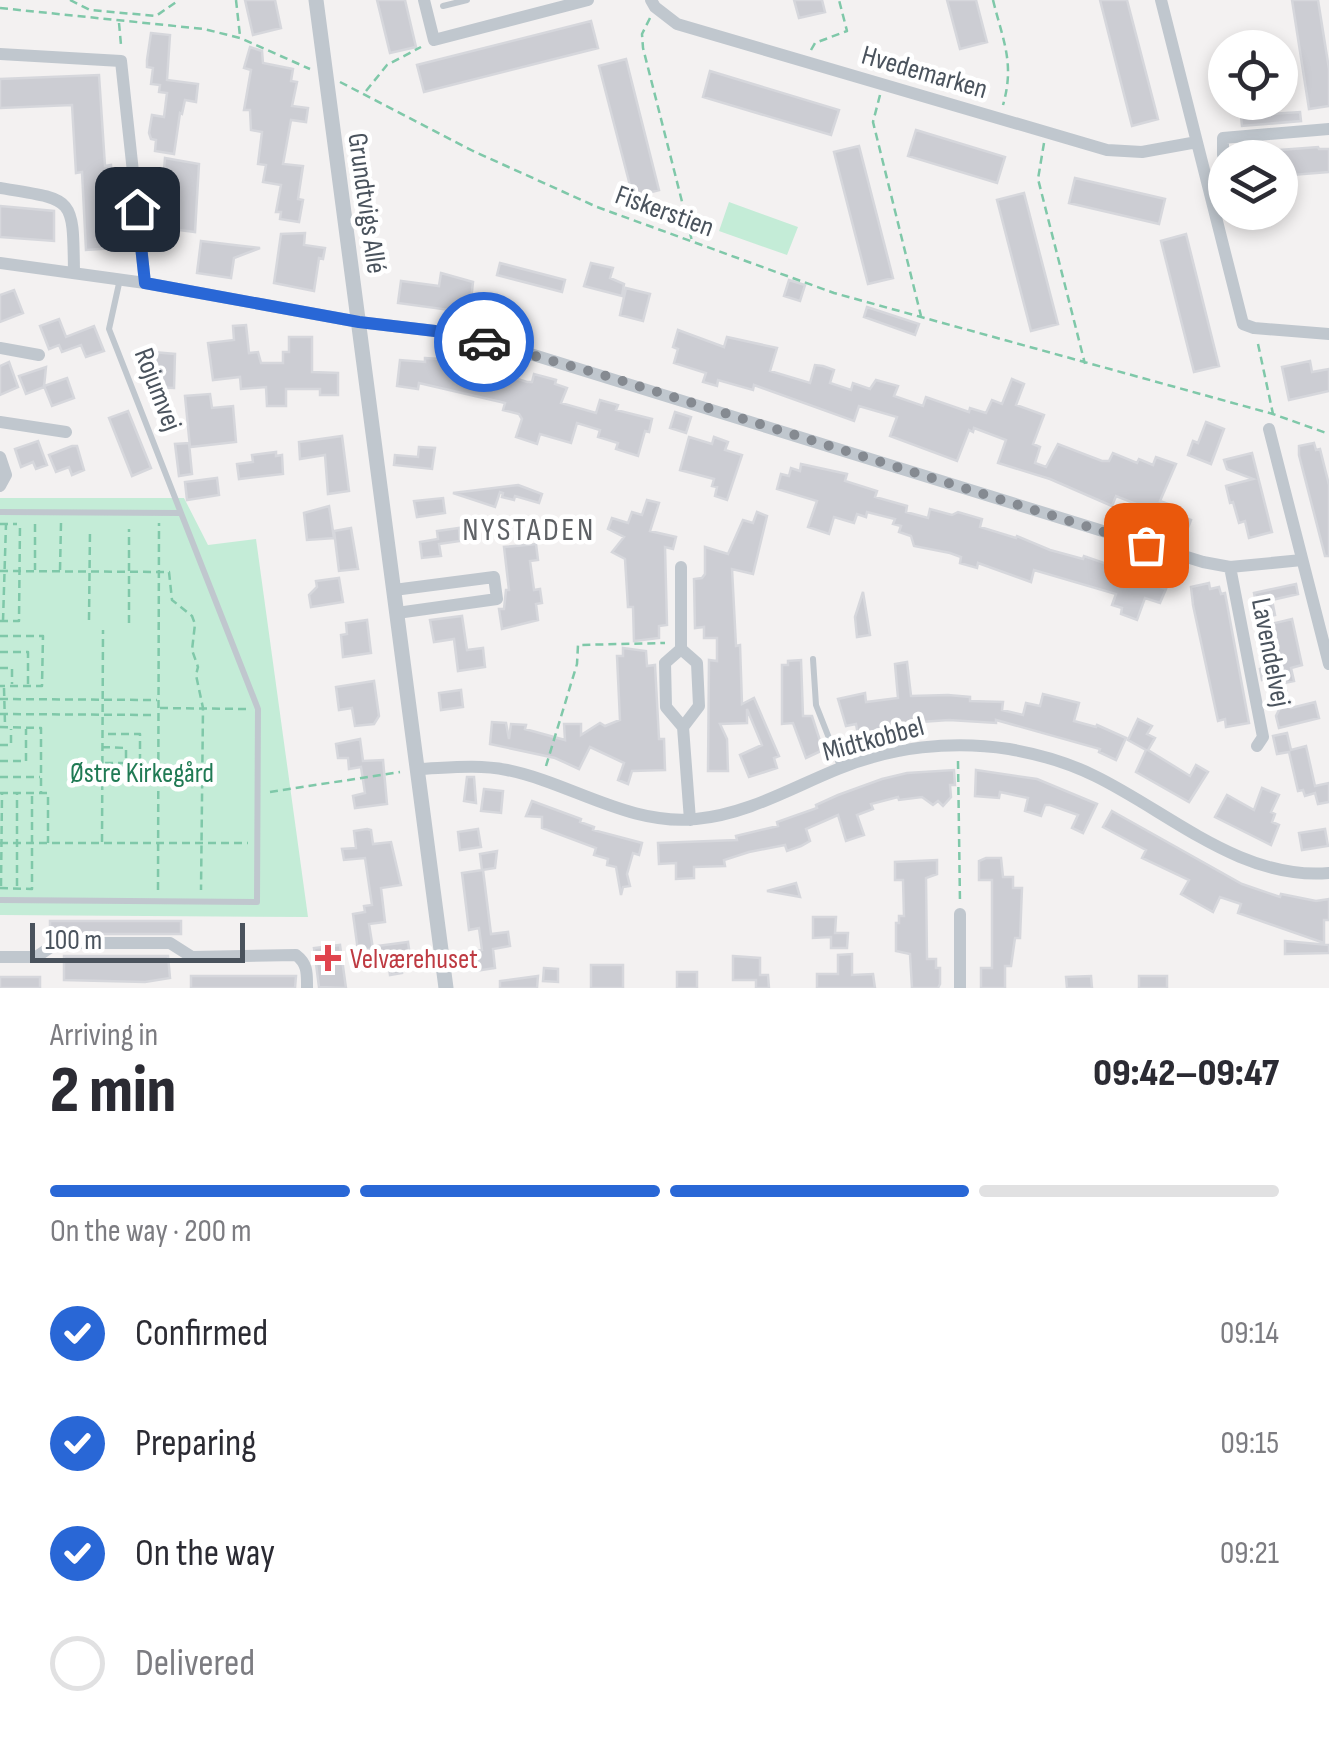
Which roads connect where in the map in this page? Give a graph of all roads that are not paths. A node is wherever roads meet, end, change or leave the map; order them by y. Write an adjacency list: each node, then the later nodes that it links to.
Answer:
1 (316, 0): 17 (street, Grundtvigs Allé)
2 (424, 0): 4 (street)
3 (467, 0): 7 (lane)
4 (588, 0)
5 (1161, 0): 11 (street)
6 (653, 4): 11 (street, Hvedemarken)
7 (443, 6)
8 (0, 54): 16 (street)
9 (1329, 129): 10 (street)
10 (1223, 140)
11 (1197, 142): 18 (street)
12 (0, 188): 14 (street)
13 (0, 262): 14 (street)
14 (74, 273): 15 (street)
15 (120, 280): 16 (street); 27 (lane, Rojumvej)
16 (145, 283): 17 (street)
17 (359, 322): 30 (street); 31 (street, Grundtvigs Allé)
18 (1329, 334)
19 (0, 348): 20 (street)
20 (39, 355)
21 (0, 422): 23 (street)
22 (1270, 429): 28 (street)
23 (66, 432)
24 (0, 457): 25 (street)
25 (0, 486)
26 (2, 512): 27 (lane)
27 (181, 514): 42 (lane, Rojumvej)
28 (1302, 560): 30 (street); 35 (street)
29 (681, 566): 33 (street)
30 (1230, 567): 37 (street, Lavendelvej)
31 (394, 590): 32 (street, Grundtvigs Allé); 32 (street)
32 (398, 613): 39 (street, Grundtvigs Allé)
33 (681, 646): 36 (street); 36 (street)
34 (813, 659): 38 (lane)
35 (1329, 664)
36 (683, 728): 40 (street)
37 (1257, 746)
38 (840, 768): 40 (street, Midtkobbel); 41 (street, Midtkobbel)
39 (416, 770): 40 (street, Midtkobbel); 46 (street, Grundtvigs Allé)
40 (690, 820)
41 (1329, 874)
42 (0, 900)
43 (960, 914): 47 (street)
44 (0, 957): 45 (street)
45 (308, 988)
46 (446, 988)
47 (960, 988)

